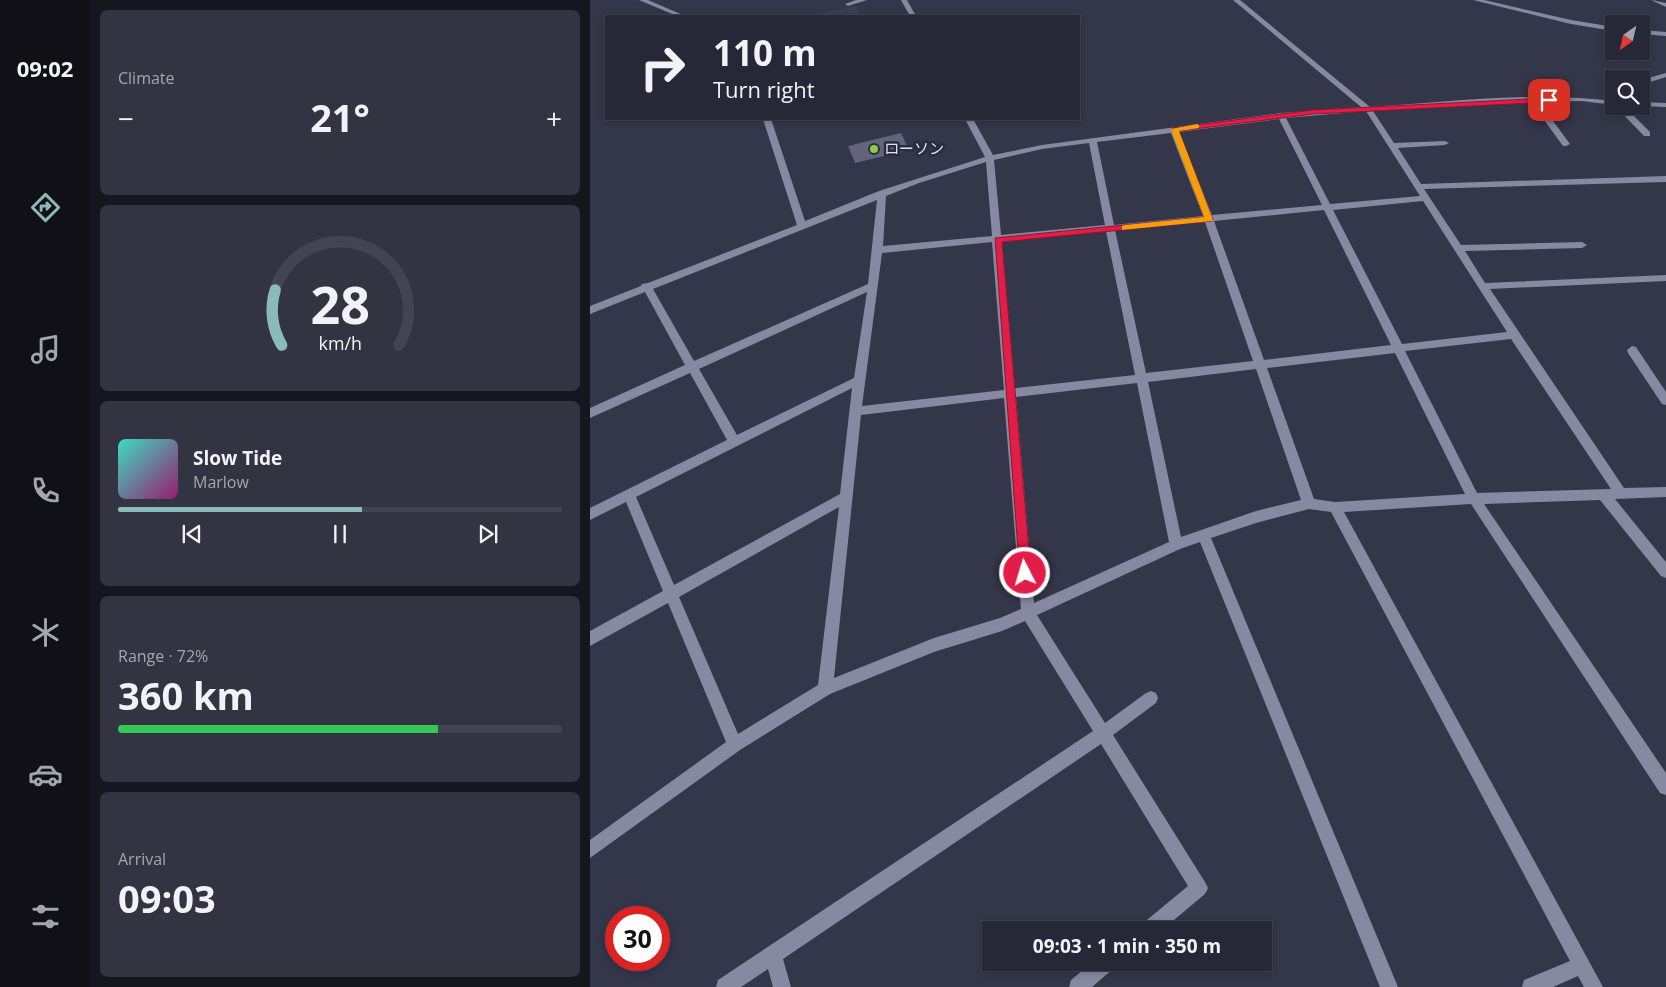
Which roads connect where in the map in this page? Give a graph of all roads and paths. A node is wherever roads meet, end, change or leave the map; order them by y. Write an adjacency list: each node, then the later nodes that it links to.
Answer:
1 (642, 0): 9 (street)
2 (864, 0): 7 (street)
3 (904, 0): 10 (street)
4 (1236, 0): 22 (street)
5 (1476, 0): 11 (street)
6 (1655, 0): 8 (street)
7 (848, 4)
8 (1666, 5)
9 (680, 15)
10 (912, 15)
11 (1605, 28)
12 (1650, 33): 13 (street)
13 (1666, 34)
14 (1666, 75): 15 (street)
15 (1650, 80)
16 (1533, 100): 18 (street); 22 (street); 31 (street)
17 (1605, 100): 18 (street)
18 (1602, 102): 19 (street)
19 (1605, 102)
20 (1650, 104): 21 (street)
21 (1666, 105)
22 (1368, 109): 23 (street); 32 (street)
23 (1281, 115): 27 (street); 38 (street)
24 (1628, 115): 28 (street)
25 (767, 120): 40 (street)
26 (970, 120): 33 (street)
27 (1174, 129): 29 (street); 39 (street)
28 (1647, 134)
29 (1092, 140): 33 (street); 41 (street)
30 (1445, 143): 32 (street)
31 (1566, 144)
32 (1394, 146): 35 (street)
33 (990, 158): 36 (street); 42 (street)
34 (1666, 179): 35 (street)
35 (1420, 187): 37 (street)
36 (882, 193): 40 (street); 45 (street)
37 (1425, 198): 38 (street); 44 (street)
38 (1328, 207): 39 (street); 52 (street)
39 (1209, 220): 41 (street); 54 (street)
40 (802, 225): 47 (street)
41 (1111, 229): 42 (street); 56 (street)
42 (998, 240): 45 (street); 58 (street)
43 (1582, 245): 44 (street)
44 (1459, 248): 49 (street)
45 (878, 250): 48 (street)
46 (1666, 278): 49 (street)
47 (646, 286): 50 (street); 55 (street)
48 (872, 286): 55 (street); 57 (street)
49 (1482, 286): 51 (street)
50 (590, 310)
51 (1514, 335): 52 (street); 65 (street)
52 (1398, 349): 54 (street); 68 (street)
53 (1632, 350): 59 (street)
54 (1260, 366): 56 (street); 69 (street)
55 (692, 368): 61 (street); 62 (street)
56 (1142, 378): 58 (street); 73 (street)
57 (859, 380): 60 (street); 62 (street)
58 (1009, 395): 60 (street); 76 (street)
59 (1666, 401)
60 (857, 411): 67 (street)
61 (590, 413)
62 (734, 442): 64 (street)
63 (1666, 492): 65 (street)
64 (629, 495): 71 (street); 75 (street)
65 (1622, 495): 66 (street)
66 (1605, 496): 68 (street); 74 (street)
67 (846, 497): 75 (street); 78 (street)
68 (1474, 499): 70 (street); 82 (street)
69 (1309, 504): 70 (street); 72 (street)
70 (1335, 507): 86 (street)
71 (590, 514)
72 (1204, 536): 73 (street); 91 (street)
73 (1176, 545): 76 (street)
74 (1666, 572)
75 (670, 594): 77 (street); 81 (street)
76 (1028, 612): 78 (street); 80 (street)
77 (590, 639)
78 (825, 689): 81 (street)
79 (1151, 698): 80 (street)
80 (1102, 734): 84 (street); 85 (street)
81 (735, 745): 83 (street)
82 (1666, 787)
83 (590, 850)
84 (1159, 921)
85 (773, 955): 88 (street); 89 (street)
86 (1582, 965): 92 (street); 93 (street)
87 (1097, 971): 90 (street)
88 (725, 987)
89 (782, 987)
90 (1078, 987)
91 (1389, 987)
92 (1531, 987)
93 (1594, 987)

